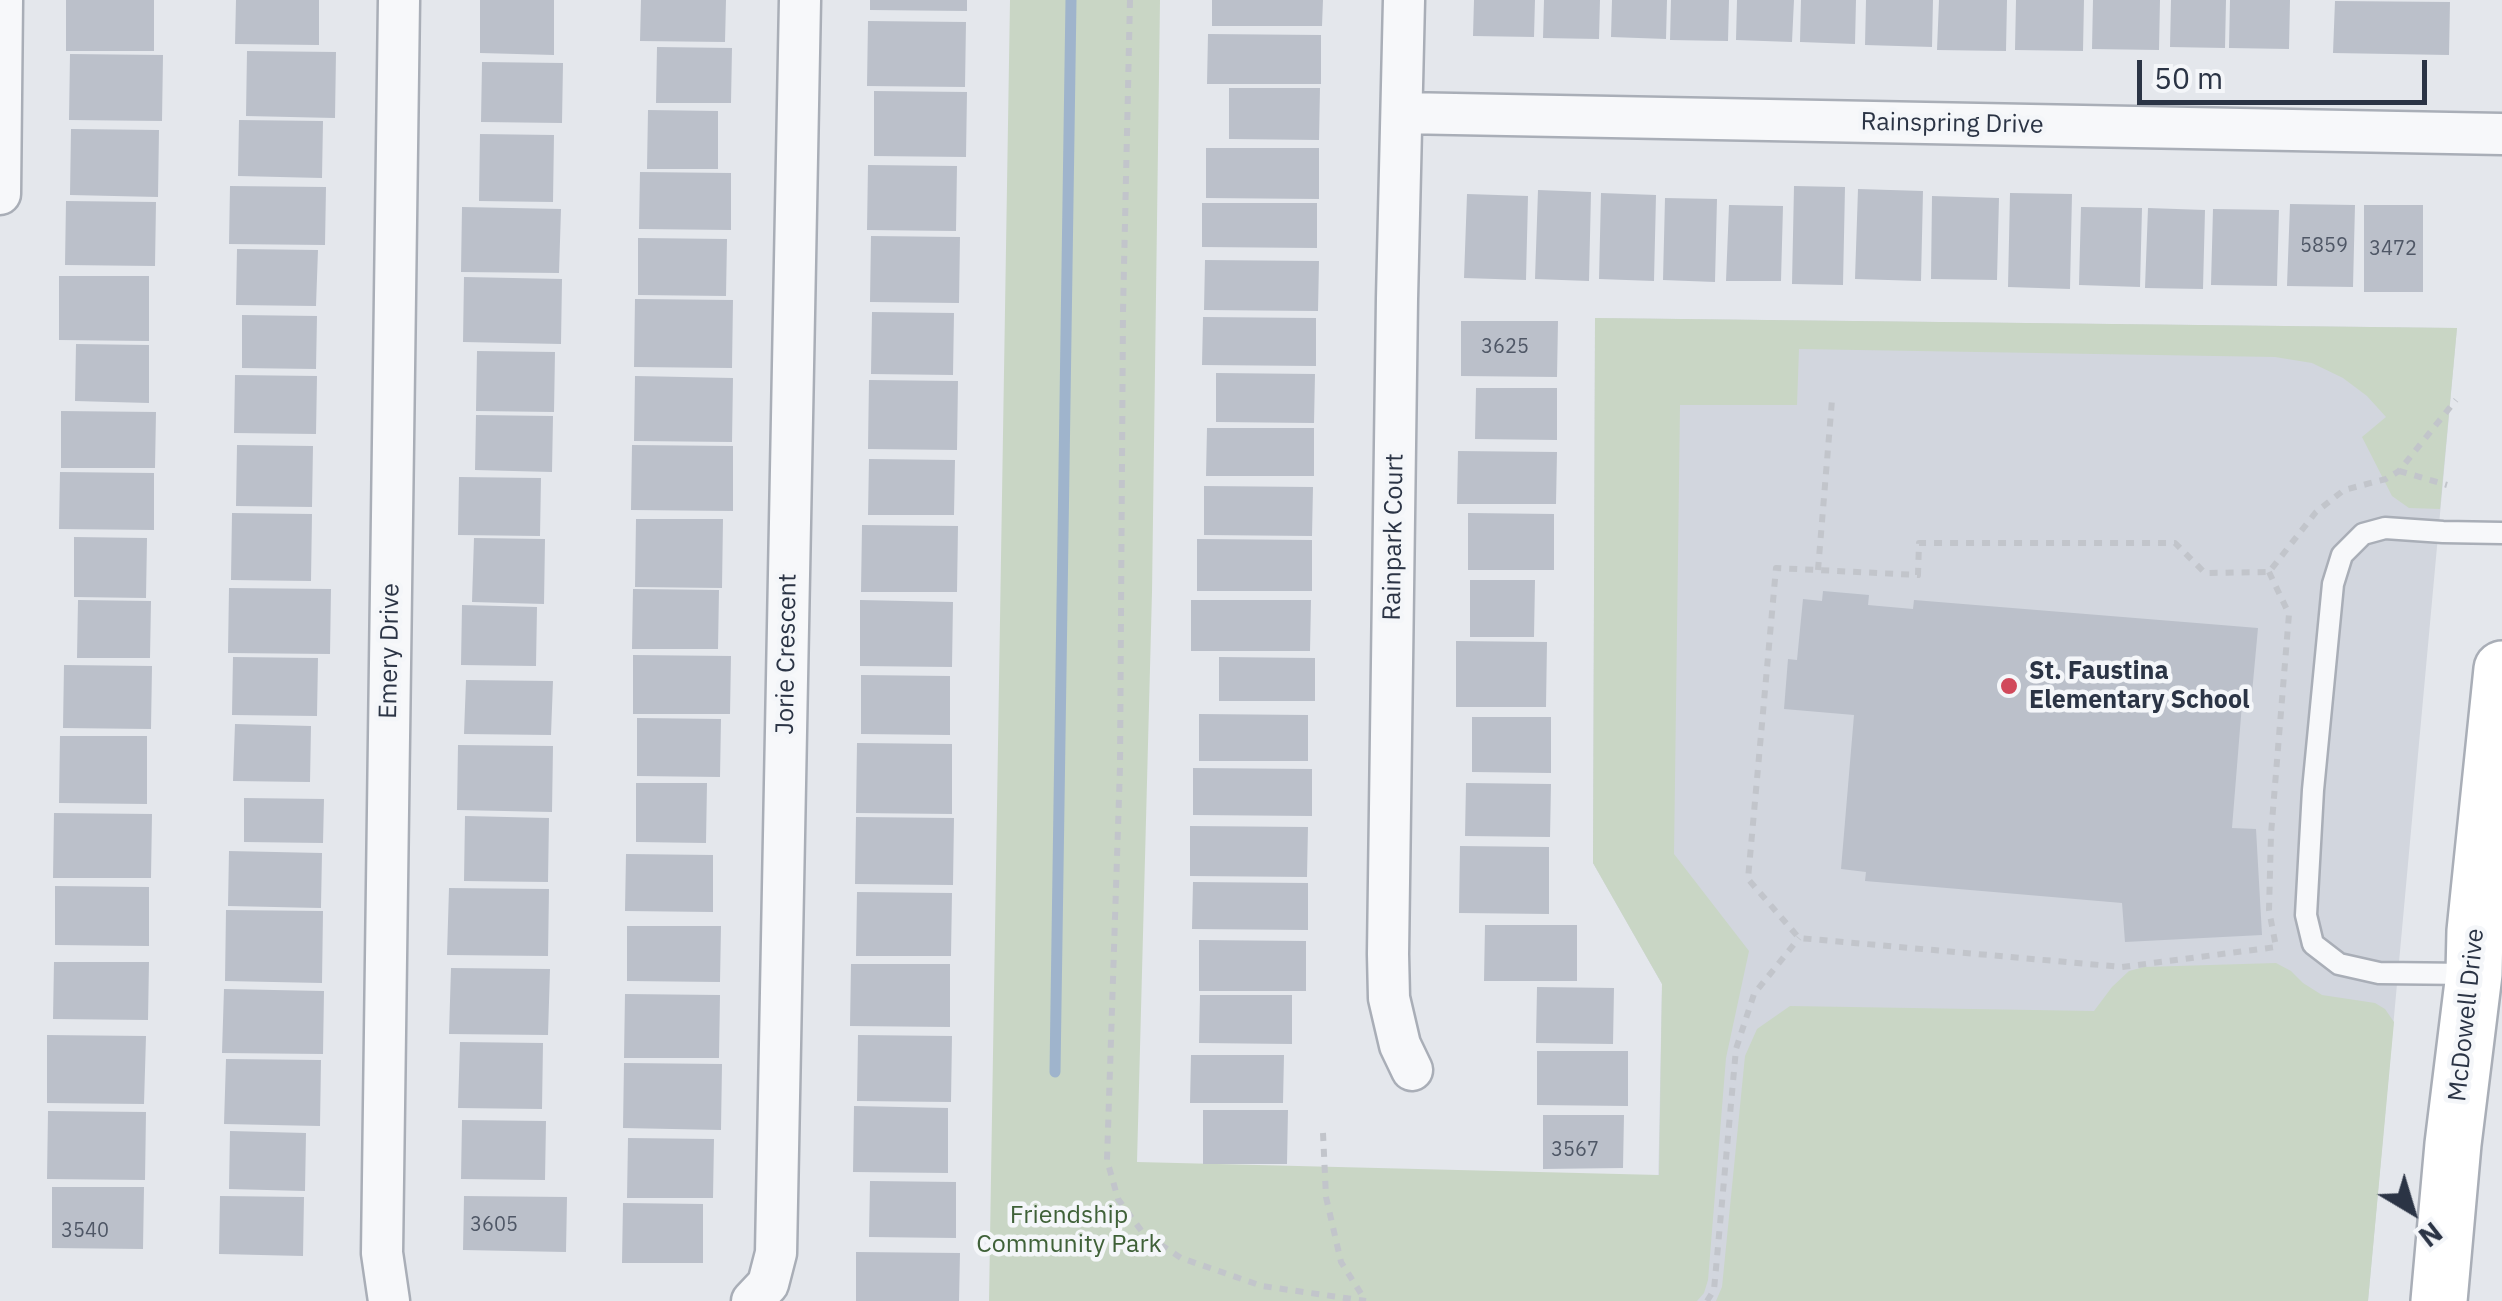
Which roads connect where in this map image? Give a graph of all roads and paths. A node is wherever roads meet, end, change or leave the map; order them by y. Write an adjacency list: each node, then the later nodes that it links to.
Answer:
1 (2, 0): 8 (street)
2 (399, 0): 21 (street, Emery Drive)
3 (800, 0): 22 (street, Jorie Crescent)
4 (1130, 0): 20 (path)
5 (1404, 0): 6 (street, Rainpark Court)
6 (1402, 113): 7 (street, Rainspring Drive); 19 (street, Rainpark Court)
7 (2502, 134)
8 (0, 194)
9 (1832, 400): 14 (path)
10 (2456, 400): 11 (path)
11 (2399, 471): 12 (path); 15 (path)
12 (2448, 485)
13 (2502, 533): 18 (lane)
14 (1818, 570): 15 (path); 17 (path)
15 (2269, 572): 17 (path)
16 (2502, 669): 18 (street, McDowell Drive)
17 (1800, 938): 23 (path)
18 (2488, 974): 24 (street, McDowell Drive)
19 (1412, 1070)
20 (1323, 1133)
21 (390, 1301)
22 (752, 1301)
23 (1707, 1301)
24 (2440, 1301)

